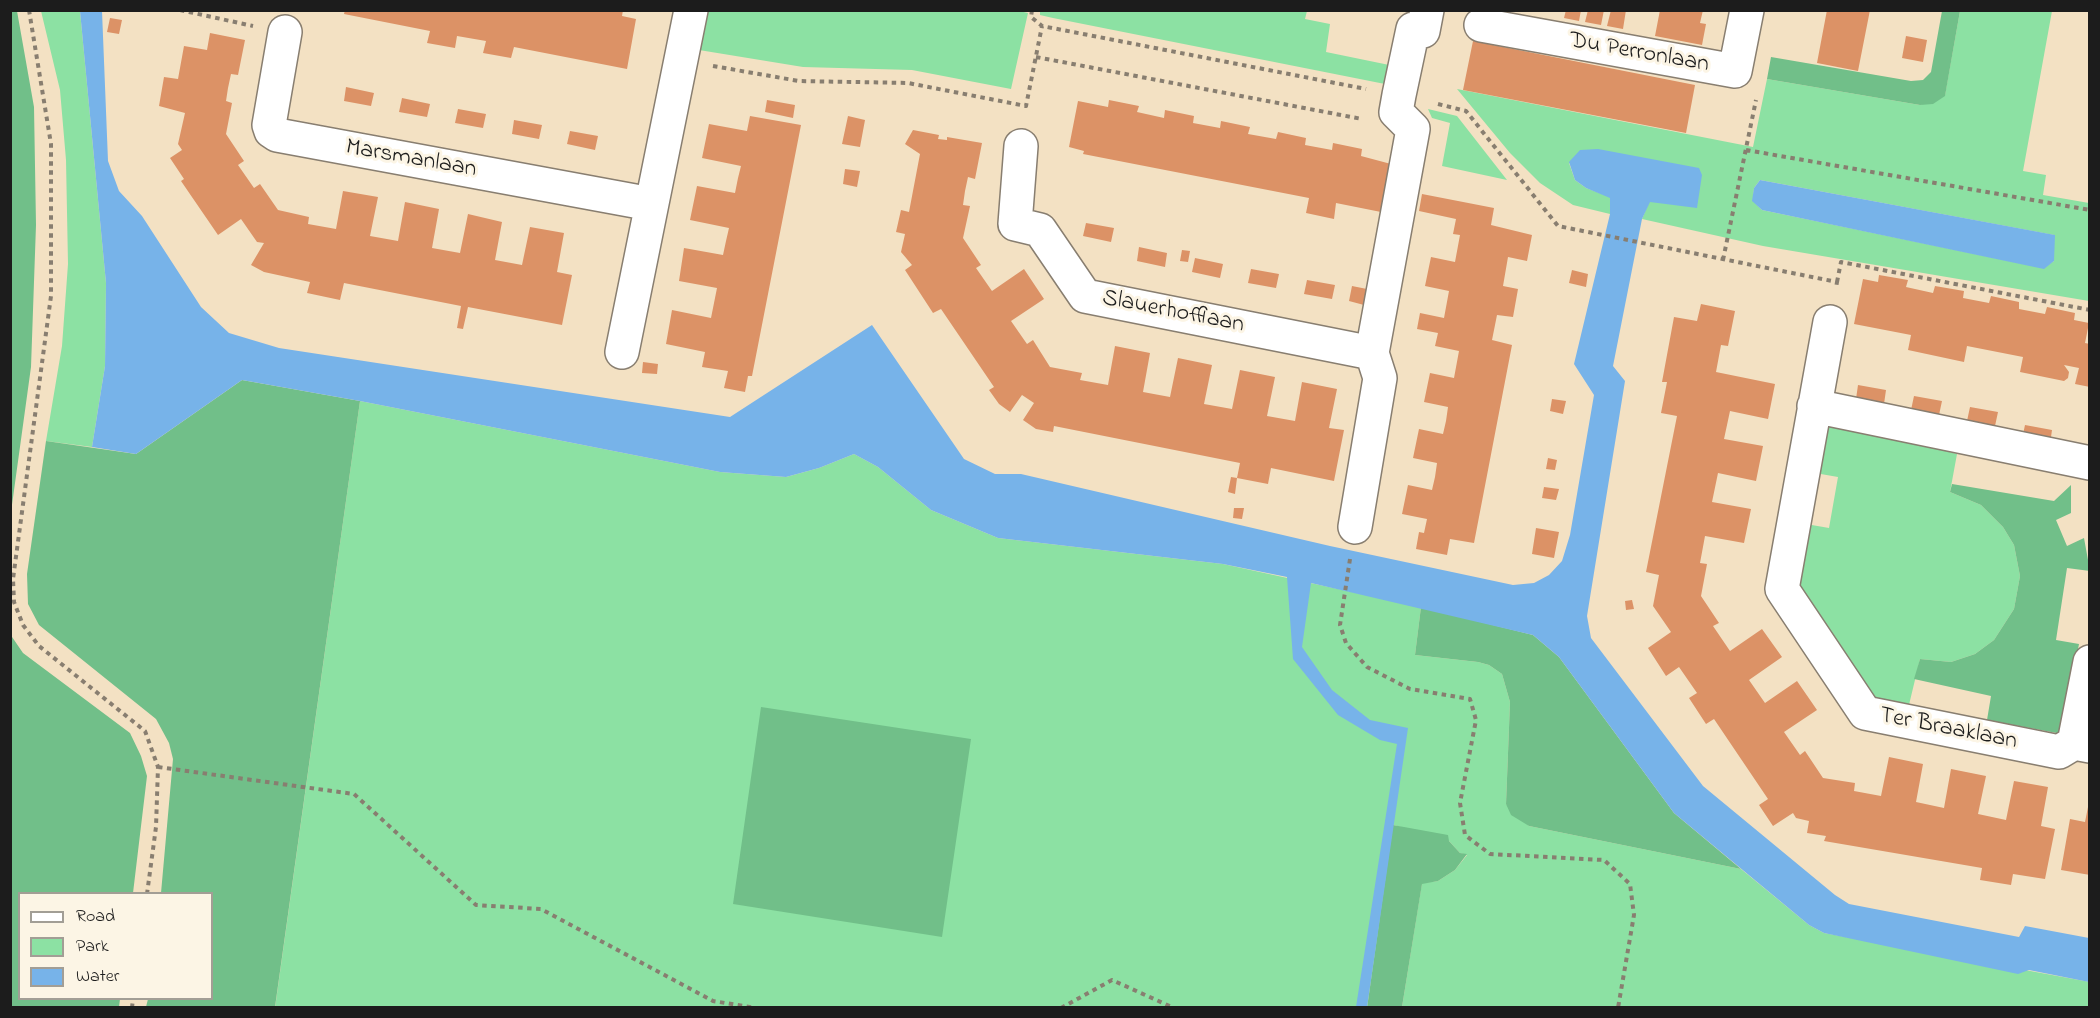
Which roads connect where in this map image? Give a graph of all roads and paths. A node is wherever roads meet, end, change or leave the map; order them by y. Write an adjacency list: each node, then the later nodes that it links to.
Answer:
1 (29, 10): 30 (path)
2 (180, 10): 9 (path)
3 (691, 10): 11 (street)
4 (1032, 10): 8 (path)
5 (1427, 10): 13 (street)
6 (1747, 10): 12 (street, Du Perronlaan)
7 (1481, 25): 12 (street, Du Perronlaan)
8 (1042, 26): 10 (path); 13 (path)
9 (272, 30): 17 (street, Marsmanlaan)
10 (1036, 57): 11 (path); 14 (path)
11 (681, 60): 17 (street)
12 (1735, 71): 16 (path)
13 (1399, 95): 14 (street); 19 (path)
14 (1413, 129): 24 (street)
15 (1021, 146): 24 (street, Slauerhofflaan)
16 (1746, 150): 18 (path); 19 (path)
17 (651, 204): 23 (street)
18 (2090, 210)
19 (1723, 260): 20 (path)
20 (1837, 282): 21 (path); 22 (path)
21 (2090, 310)
22 (1830, 321): 25 (street, Ter Braaklaan)
23 (622, 352)
24 (1372, 353): 27 (street)
25 (1814, 406): 26 (street); 29 (street, Ter Braaklaan)
26 (2090, 463)
27 (1352, 541): 35 (path)
28 (2090, 662): 29 (street, Ter Braaklaan)
29 (2082, 744)
30 (158, 767): 31 (path); 32 (path)
31 (147, 892)
32 (756, 1008)
33 (1061, 1008): 34 (path)
34 (1174, 1008)
35 (1618, 1008)

